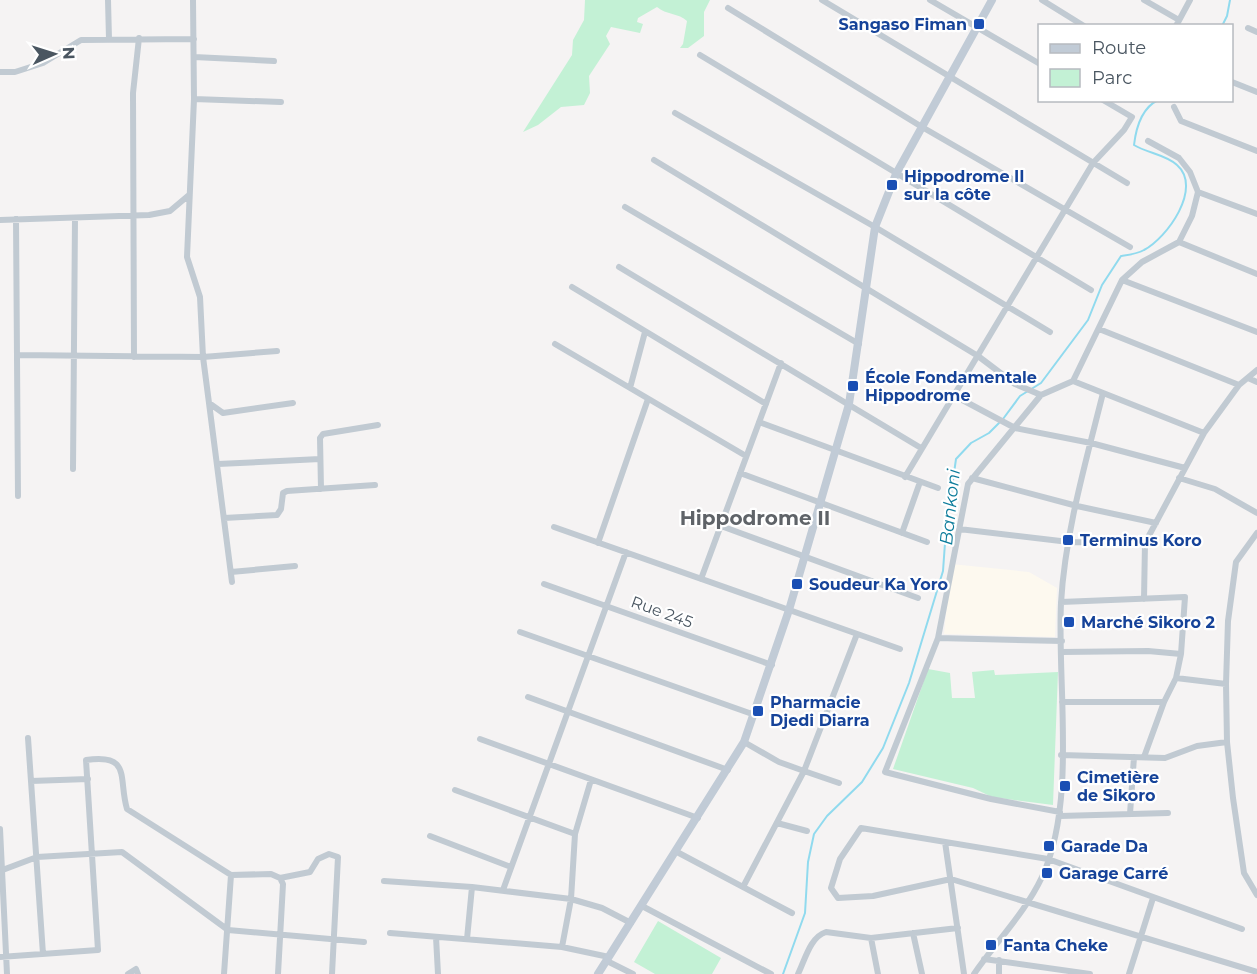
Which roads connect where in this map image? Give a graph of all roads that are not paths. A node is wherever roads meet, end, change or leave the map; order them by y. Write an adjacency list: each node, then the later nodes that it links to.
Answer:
1 (108, 0): 16 (street)
2 (193, 0): 17 (street)
3 (822, 0): 23 (street)
4 (930, 0): 12 (street)
5 (992, 0): 12 (street)
6 (1041, 0): 11 (street)
7 (1144, 0): 10 (street)
8 (1190, 0): 10 (street)
9 (728, 8): 31 (street)
10 (1177, 23)
11 (1081, 24)
12 (976, 28): 21 (street); 23 (street)
13 (1248, 28): 14 (street)
14 (1257, 32)
15 (139, 38): 16 (street); 17 (street); 43 (street)
16 (109, 39): 22 (street)
17 (194, 39): 19 (street)
18 (700, 55): 36 (street)
19 (194, 57): 20 (street); 26 (street)
20 (274, 61)
21 (1038, 63)
22 (0, 72)
23 (949, 78): 31 (street); 35 (street)
24 (1233, 82): 25 (street)
25 (1257, 92)
26 (194, 99): 27 (street); 39 (street)
27 (281, 102)
28 (1106, 102): 35 (street)
29 (1174, 106): 33 (street)
30 (675, 113): 47 (street)
31 (922, 127): 36 (street); 41 (street)
32 (1148, 141): 38 (street)
33 (1257, 151)
34 (654, 160): 55 (street)
35 (1093, 163): 37 (street); 41 (street)
36 (896, 174): 47 (street); 50 (street)
37 (1127, 183)
38 (1198, 192): 42 (street); 48 (street)
39 (189, 195): 43 (street); 69 (street)
40 (625, 207): 63 (street)
41 (1066, 210): 49 (street); 50 (street)
42 (1257, 214)
43 (133, 216): 44 (street); 68 (street)
44 (75, 218): 45 (street); 66 (street)
45 (16, 219): 46 (street); 65 (street)
46 (0, 220)
47 (875, 227): 55 (street); 57 (street)
48 (1179, 242): 52 (street); 53 (street)
49 (1130, 247)
50 (1036, 259): 56 (street); 57 (street)
51 (619, 267): 70 (street)
52 (1257, 274)
53 (1122, 280): 58 (street); 61 (street)
54 (572, 287): 59 (street)
55 (866, 288): 63 (street); 67 (street)
56 (1090, 290)
57 (1008, 306): 60 (street); 67 (street)
58 (1099, 329): 73 (street); 75 (street)
59 (645, 332): 76 (street); 83 (street)
60 (1050, 332)
61 (1257, 332)
62 (555, 344): 76 (street)
63 (859, 344): 84 (street)
64 (277, 351): 69 (street)
65 (17, 355): 66 (street); 105 (street)
66 (74, 356): 68 (street); 96 (street)
67 (978, 356): 78 (street); 79 (street)
68 (134, 357): 69 (street)
69 (202, 357): 81 (street)
70 (781, 363): 83 (street); 84 (street)
71 (1257, 370): 72 (street)
72 (1248, 378): 74 (street); 75 (street)
73 (1073, 381): 77 (street); 79 (street)
74 (1257, 382)
75 (1239, 385): 88 (street)
76 (630, 388): 80 (street)
77 (1103, 393): 88 (street); 89 (street)
78 (953, 395): 87 (street); 90 (street)
79 (1041, 395): 87 (street)
80 (648, 399): 92 (street); 118 (street)
81 (208, 403): 82 (street); 94 (street)
82 (293, 404)
83 (766, 404): 85 (street)
84 (849, 404): 90 (street); 91 (street)
85 (759, 422): 91 (street); 92 (street)
86 (378, 425): 93 (street)
87 (1015, 428): 89 (street); 99 (street)
88 (1204, 433): 95 (street)
89 (1091, 443): 95 (street); 107 (street)
90 (921, 448): 98 (street)
91 (836, 452): 98 (street); 106 (street)
92 (746, 456): 97 (street)
93 (320, 459): 94 (street); 103 (street)
94 (218, 464): 109 (street)
95 (1185, 468): 100 (street)
96 (74, 469)
97 (740, 473): 106 (street); 111 (street)
98 (905, 477): 101 (street)
99 (972, 478): 107 (street); 113 (street)
100 (1179, 478): 108 (street); 110 (street)
101 (920, 482): 104 (street); 114 (street)
102 (375, 485): 103 (street)
103 (321, 489): 109 (street)
104 (938, 489)
105 (18, 496)
106 (821, 503): 114 (street); 121 (street)
107 (1077, 506): 110 (street); 117 (street)
108 (1257, 513)
109 (224, 518): 123 (street)
110 (1156, 523): 119 (street)
111 (721, 526): 121 (street); 124 (street)
112 (554, 527): 118 (street)
113 (959, 529): 117 (street); 134 (street)
114 (902, 533): 116 (street)
115 (1257, 533): 142 (street)
116 (927, 542)
117 (1070, 542): 119 (street); 129 (street)
118 (598, 543): 120 (street)
119 (1145, 543): 128 (street)
120 (626, 552): 124 (street); 130 (street)
121 (805, 557): 127 (street); 131 (street)
122 (295, 567): 123 (street)
123 (231, 572): 125 (street)
124 (701, 579): 131 (street)
125 (232, 582)
126 (544, 584): 130 (street, Rue 245)
127 (918, 598)
128 (1144, 599): 129 (street); 138 (street)
129 (1061, 603): 135 (street)
130 (606, 606): 139 (street); 140 (street, Rue 245)
131 (789, 610): 133 (street); 140 (street)
132 (520, 632): 139 (street)
133 (857, 634): 136 (street); 157 (street)
134 (938, 638): 135 (street); 164 (street)
135 (1062, 641): 137 (street)
136 (900, 649)
137 (1062, 652): 138 (street); 144 (street)
138 (1181, 654): 141 (street)
139 (588, 656): 146 (street); 147 (street)
140 (772, 665): 147 (street)
141 (1176, 678): 142 (street); 145 (street)
142 (1226, 684): 151 (street)
143 (528, 697): 146 (street)
144 (1062, 702): 145 (street); 152 (street)
145 (1164, 702): 154 (street)
146 (568, 712): 155 (street); 156 (street)
147 (754, 715): 150 (street)
148 (28, 738): 160 (street)
149 (480, 739): 155 (street)
150 (744, 742): 156 (street); 157 (street)
151 (1227, 742): 154 (street); 187 (street)
152 (1061, 755): 153 (street); 164 (street)
153 (1134, 757): 154 (street); 165 (street)
154 (1144, 757)
155 (549, 764): 159 (street); 166 (street)
156 (728, 770): 167 (street)
157 (804, 771): 161 (street); 168 (street)
158 (88, 779): 160 (street); 175 (street); 180 (street)
159 (591, 780): 167 (street); 171 (street)
160 (31, 781): 176 (street)
161 (839, 783)
162 (455, 790): 166 (street)
163 (1168, 813): 165 (street)
164 (1060, 814): 165 (street); 177 (street)
165 (1130, 814)
166 (529, 818): 171 (street); 178 (street)
167 (698, 818): 174 (street)
168 (777, 823): 170 (street); 185 (street)
169 (0, 829): 179 (street)
170 (807, 831)
171 (575, 834): 188 (street)
172 (430, 836): 178 (street)
173 (945, 842): 177 (street); 182 (street); 182 (street)
174 (677, 852): 185 (street); 191 (street)
175 (92, 854): 176 (street); 196 (street); 207 (street)
176 (37, 857): 179 (street); 207 (street)
177 (1048, 859): 189 (street); 190 (street)
178 (511, 867): 186 (street)
179 (1, 871): 208 (street)
180 (231, 874): 181 (street); 196 (street)
181 (280, 878): 199 (street); 203 (street)
182 (951, 879): 190 (street); 194 (street)
183 (384, 881): 184 (street)
184 (472, 886): 186 (street); 204 (street)
185 (743, 887): 192 (street)
186 (503, 890): 188 (street)
187 (1257, 895)
188 (571, 898): 193 (street); 206 (street)
189 (1153, 898): 195 (street); 201 (street)
190 (1028, 902): 201 (street); 210 (street)
191 (642, 906): 193 (street); 222 (street)
192 (792, 913)
193 (631, 923): 209 (street)
194 (958, 928): 198 (street); 226 (street)
195 (1242, 929)
196 (228, 930): 199 (street); 216 (street)
197 (390, 933): 200 (street)
198 (913, 933): 202 (street); 225 (street)
199 (280, 935): 203 (street); 217 (street)
200 (436, 937): 204 (street); 219 (street)
201 (1140, 937): 212 (street); 230 (street)
202 (871, 938): 223 (street); 224 (street)
203 (334, 939): 205 (street); 218 (street)
204 (466, 939): 206 (street)
205 (364, 942)
206 (562, 947): 209 (street)
207 (43, 954): 208 (street)
208 (3, 956): 213 (street)
209 (608, 959): 220 (street); 221 (street)
210 (984, 959): 211 (street); 227 (street)
211 (999, 960): 228 (street); 229 (street)
212 (1257, 972)
213 (7, 974)
214 (128, 974): 215 (street)
215 (138, 974)
216 (224, 974)
217 (278, 974)
218 (332, 974)
219 (438, 974)
220 (598, 974)
221 (633, 974)
222 (771, 974)
223 (798, 974)
224 (878, 974)
225 (922, 974)
226 (964, 974)
227 (974, 974)
228 (999, 974)
229 (1090, 974)
230 (1129, 974)

